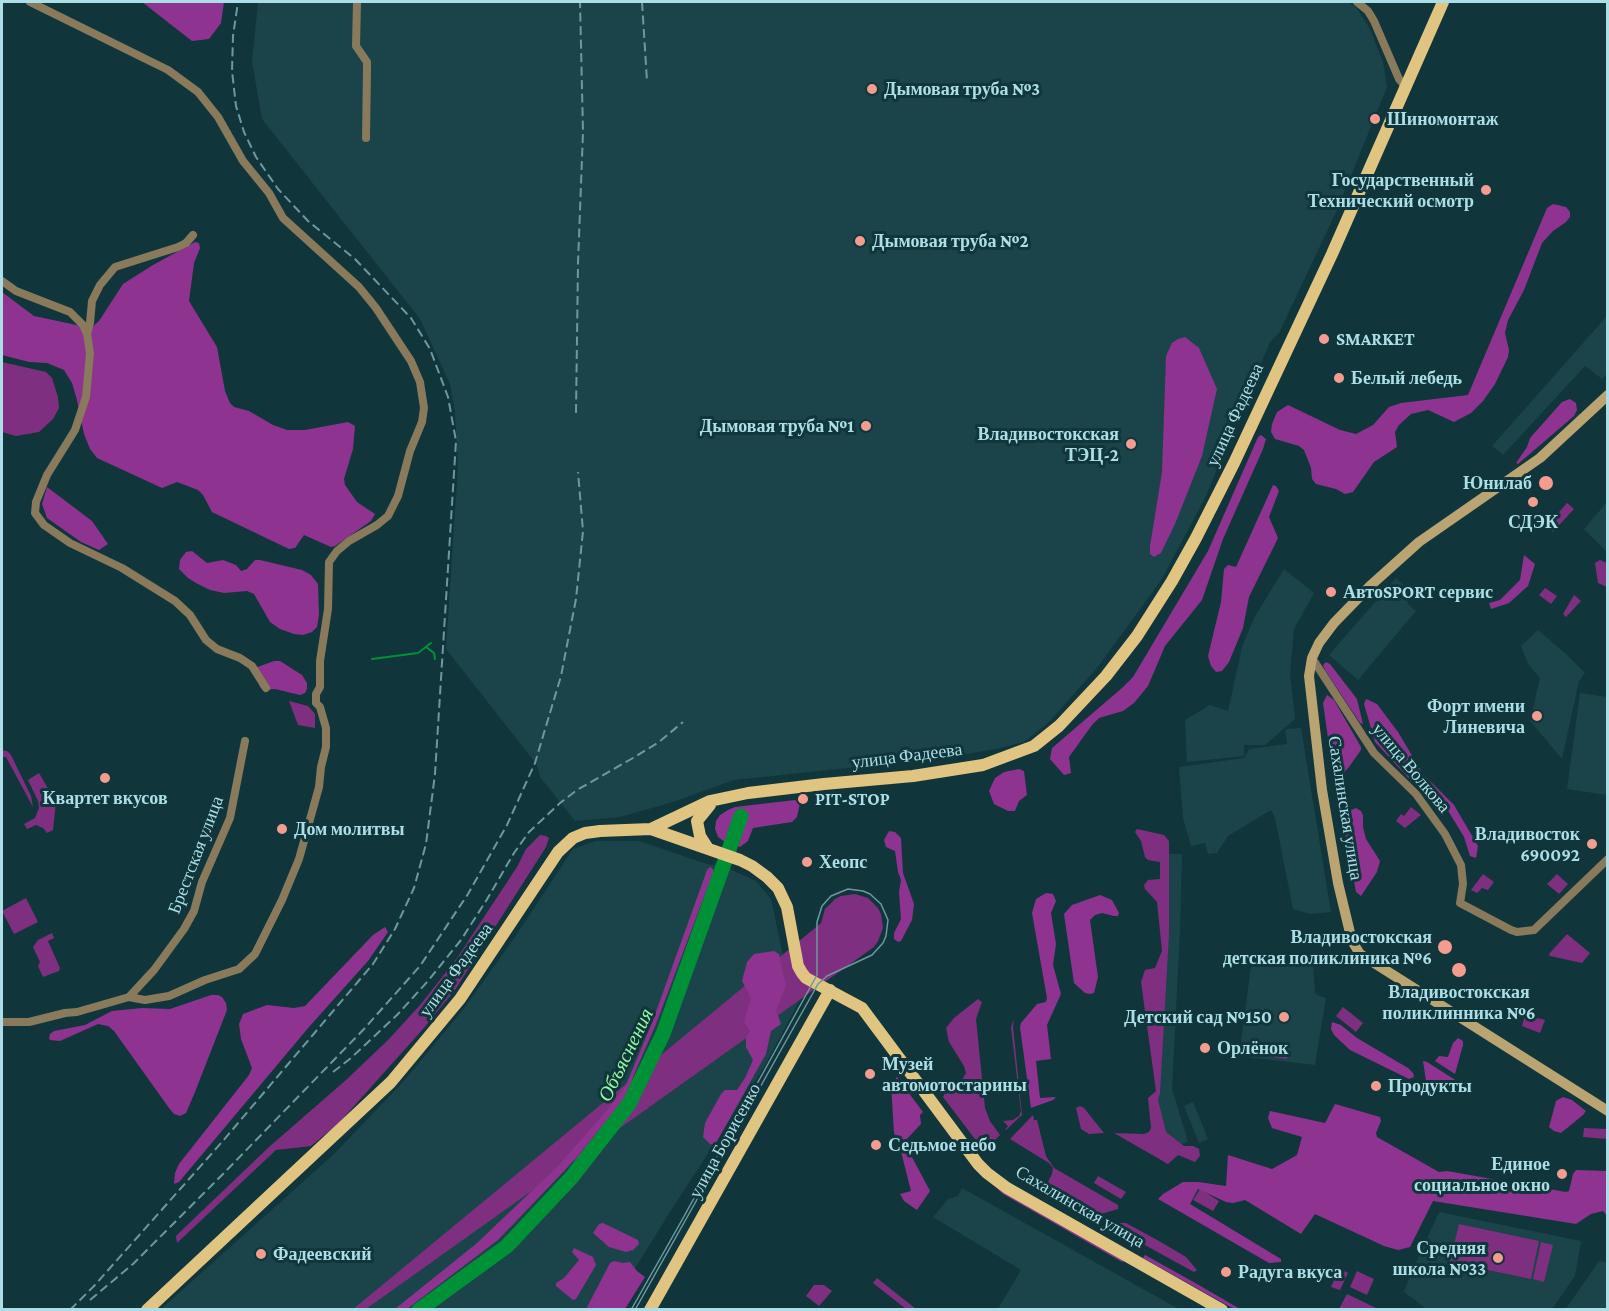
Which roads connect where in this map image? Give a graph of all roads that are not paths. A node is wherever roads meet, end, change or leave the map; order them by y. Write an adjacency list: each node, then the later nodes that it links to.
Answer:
1 (30, 2): 19 (street)
2 (357, 2): 6 (street)
3 (1357, 2): 5 (street)
4 (1443, 2): 5 (main road, улица Фадеева)
5 (1406, 87): 14 (main road, улица Фадеева)
6 (366, 138)
7 (193, 235): 9 (street)
8 (2, 280): 9 (street)
9 (87, 334): 12 (street)
10 (1608, 395): 11 (main road)
11 (1312, 658): 17 (street, улица Волкова); 21 (main road, Сахалинская улица)
12 (266, 688)
13 (245, 741): 19 (street, Брестская улица)
14 (722, 798): 15 (main road, улица Фадеева); 16 (main road)
15 (651, 829): 16 (main road, Сахалинская улица); 22 (main road, улица Фадеева)
16 (707, 848): 18 (main road, Сахалинская улица)
17 (1608, 859)
18 (830, 990): 23 (main road, улица Борисенко); 24 (main road, Сахалинская улица)
19 (129, 997): 20 (street)
20 (2, 1022)
21 (1608, 1111)
22 (147, 1310)
23 (650, 1310)
24 (1222, 1310)

